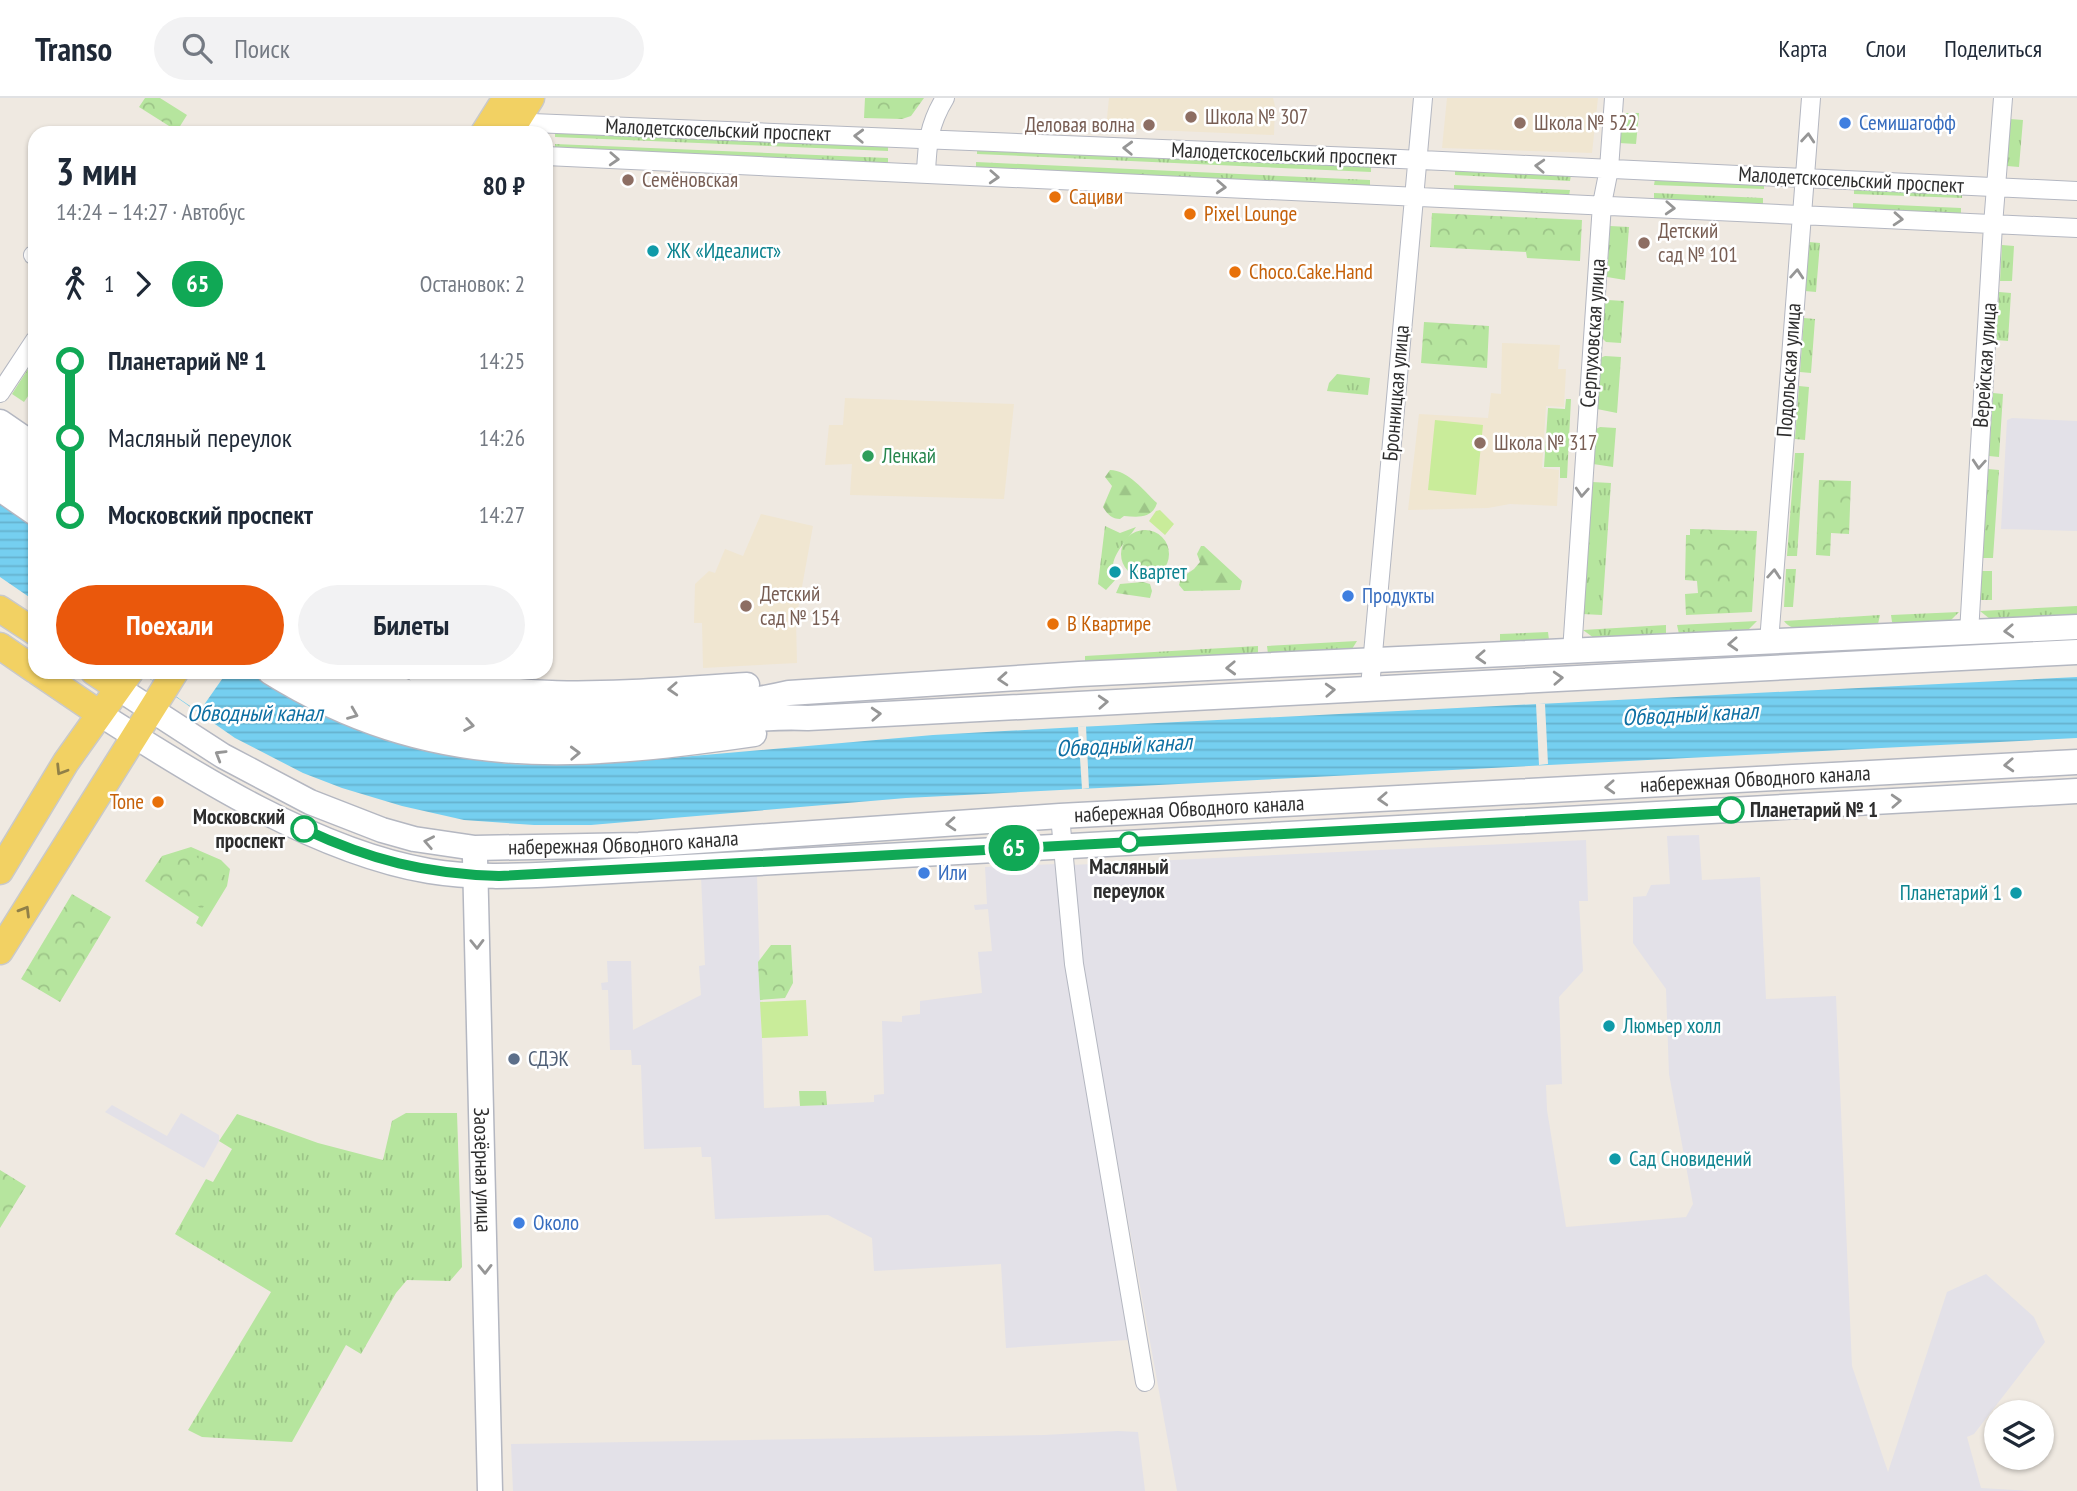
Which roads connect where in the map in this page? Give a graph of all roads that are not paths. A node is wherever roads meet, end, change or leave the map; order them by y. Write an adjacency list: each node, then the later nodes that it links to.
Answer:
1 (531, 98): 7 (main road)
2 (946, 98): 8 (street)
3 (1423, 98): 10 (street, Бронницкая улица)
4 (1614, 98): 11 (street, Серпуховская улица)
5 (1811, 98): 13 (street, Подольская улица, one-way to 5)
6 (2003, 98): 14 (street, Верейская улица)
7 (502, 121): 8 (street, Малодетскосельский проспект, one-way to 7)
8 (927, 139): 10 (street, Малодетскосельский проспект, one-way to 8); 12 (street)
9 (553, 156): 12 (street, Малодетскосельский проспект, one-way to 12)
10 (1417, 160): 11 (street, Малодетскосельский проспект, one-way to 10); 16 (street, Бронницкая улица)
11 (1609, 169): 13 (street, Малодетскосельский проспект); 17 (street, Серпуховская улица)
12 (926, 174): 16 (street, Малодетскосельский проспект, one-way to 16)
13 (1804, 178): 14 (street, Малодетскосельский проспект); 18 (street, Подольская улица)
14 (1996, 187): 15 (street, Малодетскосельский проспект); 19 (street, Верейская улица)
15 (2077, 191)
16 (1413, 196): 17 (street, Малодетскосельский проспект); 39 (street, Бронницкая улица)
17 (1602, 204): 18 (street, Малодетскосельский проспект, one-way to 18); 37 (street, Серпуховская улица, one-way to 37)
18 (1801, 214): 19 (street, Малодетскосельский проспект, one-way to 19); 35 (street, Подольская улица, one-way to 18)
19 (1993, 225): 20 (street, Малодетскосельский проспект); 34 (street, Верейская улица, one-way to 34)
20 (2077, 228)
21 (28, 351): 22 (street)
22 (0, 393)
23 (0, 422): 24 (main road)
24 (28, 441)
25 (0, 444): 26 (main road)
26 (28, 463)
27 (0, 465): 28 (main road)
28 (28, 484)
29 (0, 489): 30 (main road)
30 (28, 508)
31 (0, 609): 32 (main road)
32 (28, 627)
33 (2077, 627): 34 (main road, one-way to 34)
34 (1969, 632): 35 (main road)
35 (1769, 642): 37 (main road, one-way to 37)
36 (0, 646): 40 (main road, набережная Обводного канала)
37 (1572, 652): 39 (main road, one-way to 39)
38 (2077, 653): 47 (main road, one-way to 38)
39 (1372, 661): 47 (street, Бронницкая улица); 49 (main road, one-way to 49)
40 (28, 665)
41 (49, 679): 50 (main road, набережная Обводного канала)
42 (282, 679): 51 (main road, one-way to 51)
43 (328, 679): 51 (main road, one-way to 51)
44 (372, 679): 49 (main road)
45 (449, 679): 49 (main road, one-way to 45)
46 (124, 680): 48 (main road, набережная Обводного канала); 50 (main road)
47 (1370, 688): 51 (main road, one-way to 47)
48 (164, 691): 52 (main road); 57 (main road, набережная Обводного канала, one-way to 48)
49 (789, 693)
50 (100, 714): 52 (main road, набережная Обводного канала); 58 (main road, one-way to 58)
51 (808, 718)
52 (134, 736): 59 (main road, набережная Обводного канала); 60 (main road, one-way to 52)
53 (2077, 761): 55 (main road, набережная Обводного канала, one-way to 55)
54 (2077, 791): 56 (main road, набережная Обводного канала, one-way to 54)
55 (1060, 816): 56 (street); 57 (main road, набережная Обводного канала, one-way to 57)
56 (1062, 845): 59 (main road, набережная Обводного канала); 61 (street)
57 (475, 848): 59 (main road, Заозёрная улица)
58 (0, 871)
59 (476, 875): 62 (main road, Заозёрная улица, one-way to 62)
60 (0, 951)
61 (1144, 1382)
62 (489, 1491)

